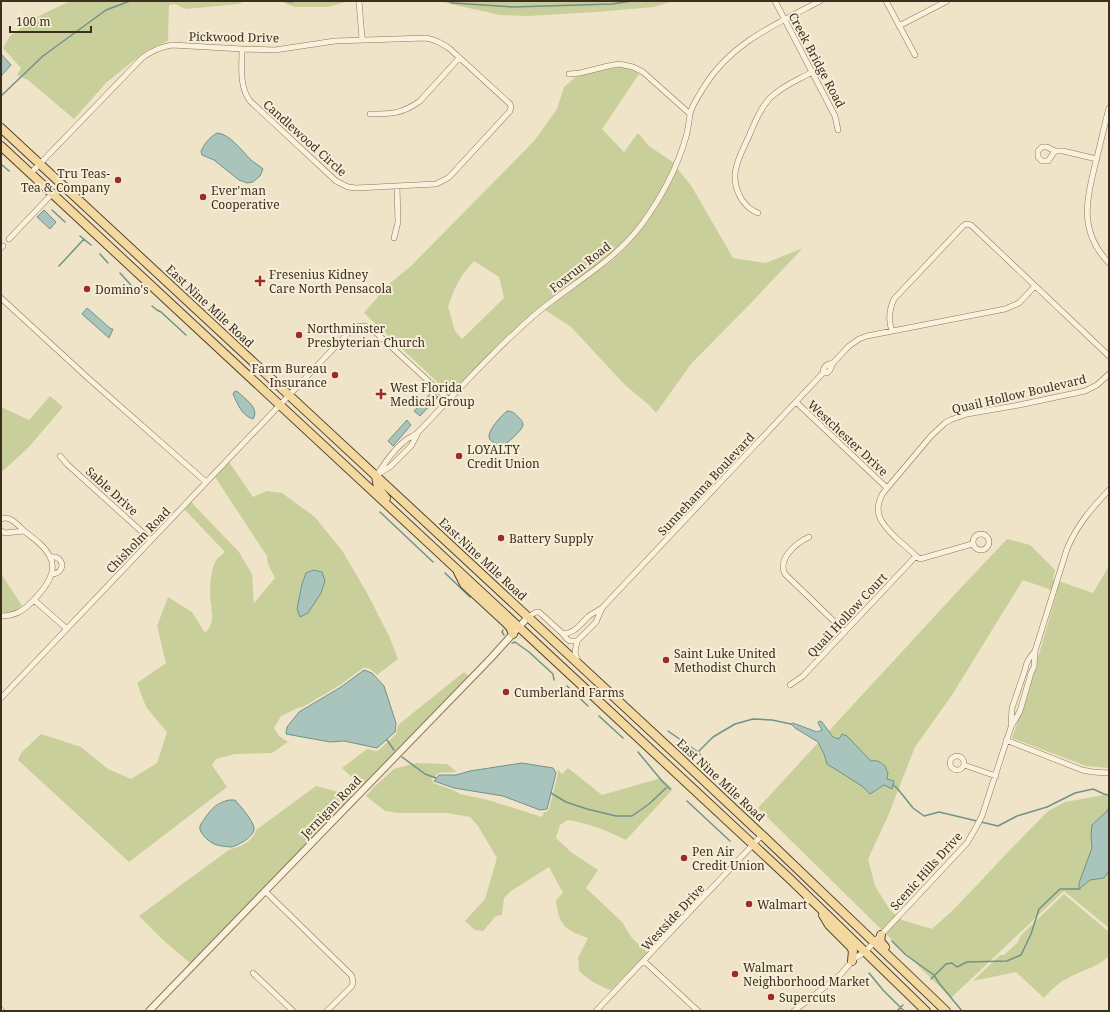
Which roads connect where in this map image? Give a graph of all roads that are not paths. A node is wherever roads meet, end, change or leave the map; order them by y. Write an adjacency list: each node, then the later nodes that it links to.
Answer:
1 (359, 1): 8 (street)
2 (775, 1): 6 (street, Creek Bridge Road)
3 (820, 1): 6 (street, Foxrun Road)
4 (886, 1): 7 (street)
5 (947, 1): 7 (street)
6 (784, 20): 12 (street, Creek Bridge Road); 17 (street, Foxrun Road)
7 (899, 26): 10 (street)
8 (362, 39): 9 (street, Pickwood Drive); 11 (street, Pickwood Drive)
9 (242, 49): 25 (street, Pickwood Drive); 27 (street, Candlewood Circle)
10 (914, 55)
11 (459, 58): 14 (street, Pickwood Drive); 16 (street)
12 (812, 72): 20 (street, Creek Bridge Road); 29 (street)
13 (569, 74): 17 (street)
14 (511, 107): 27 (street, Candlewood Circle)
15 (1109, 108): 24 (street)
16 (370, 114)
17 (690, 114): 39 (street, Foxrun Road)
18 (1, 122): 22 (main road)
19 (1, 128): 22 (main road, East Nine Mile Road)
20 (838, 130)
21 (1, 146): 26 (main road, East Nine Mile Road)
22 (22, 148): 25 (main road, East Nine Mile Road)
23 (1055, 151): 24 (street)
24 (1096, 159): 32 (street)
25 (40, 164): 26 (street, Pickwood Drive); 38 (main road, East Nine Mile Road)
26 (30, 174): 28 (main road, East Nine Mile Road)
27 (397, 186): 30 (street)
28 (52, 194): 31 (street); 41 (main road, East Nine Mile Road)
29 (758, 214)
30 (394, 238)
31 (9, 239)
32 (1109, 263)
33 (1035, 286): 35 (street, Sunnehanna Boulevard); 35 (street); 36 (street)
34 (1, 298): 45 (street)
35 (892, 331): 40 (street, Sunnehanna Boulevard)
36 (1109, 356)
37 (1109, 374): 46 (street, Quail Hollow Boulevard)
38 (288, 395): 39 (street, Chisholm Road); 41 (street, Chisholm Road); 44 (main road, East Nine Mile Road)
39 (449, 400): 44 (street, Foxrun Road)
40 (796, 402): 46 (street, Westchester Drive); 60 (street, Sunnehanna Boulevard)
41 (280, 405): 42 (main road, East Nine Mile Road); 45 (street, Chisholm Road)
42 (295, 420): 44 (main road); 56 (main road, East Nine Mile Road)
43 (60, 456): 52 (street, Sable Drive)
44 (376, 476): 56 (main road); 62 (main road, East Nine Mile Road)
45 (206, 482): 52 (street, Chisholm Road)
46 (887, 488): 55 (street, Quail Hollow Boulevard)
47 (1109, 490): 69 (street, Scenic Hills Drive)
48 (1, 519): 49 (street)
49 (24, 530): 50 (street); 54 (street)
50 (1, 531)
51 (809, 537): 65 (street)
52 (151, 540): 64 (street, Chisholm Road)
53 (972, 544): 55 (street)
54 (50, 556): 58 (street); 58 (street)
55 (916, 556): 65 (street, Quail Hollow Court)
56 (448, 560): 57 (main road, East Nine Mile Road)
57 (457, 569): 63 (main road, East Nine Mile Road); 67 (main road)
58 (52, 574): 59 (street)
59 (34, 600): 61 (street); 64 (street)
60 (602, 608): 66 (street, Sunnehanna Boulevard); 68 (street, Sunnehanna Boulevard)
61 (1, 616)
62 (528, 617): 63 (street, Jernigan Road); 66 (street); 70 (main road, East Nine Mile Road)
63 (519, 627): 67 (street, Jernigan Road); 73 (main road); 80 (main road, East Nine Mile Road)
64 (67, 629): 72 (street, Chisholm Road)
65 (845, 632): 71 (street, Quail Hollow Court)
66 (562, 633): 68 (street)
67 (513, 634): 82 (street, Jernigan Road)
68 (577, 640): 70 (street)
69 (1035, 651): 74 (street, Scenic Hills Drive); 74 (street, Scenic Hills Drive)
70 (579, 664): 73 (main road, East Nine Mile Road)
71 (790, 685)
72 (1, 698)
73 (619, 701): 79 (main road, East Nine Mile Road)
74 (1011, 727): 75 (street, Scenic Hills Drive)
75 (1006, 740): 77 (street); 78 (street, Scenic Hills Drive)
76 (964, 765): 78 (street)
77 (1109, 773)
78 (996, 776): 84 (street, Scenic Hills Drive)
79 (762, 835): 80 (street, Westside Drive); 85 (main road, East Nine Mile Road)
80 (754, 845): 81 (main road, East Nine Mile Road); 87 (street, Westside Drive)
81 (765, 856): 83 (main road, East Nine Mile Road); 85 (main road)
82 (265, 891): 92 (street, Jernigan Road); 94 (street)
83 (819, 908): 86 (main road, East Nine Mile Road); 88 (main road)
84 (881, 935): 85 (street, Scenic Hills Drive); 91 (main road)
85 (874, 942): 86 (street, Scenic Hills Drive); 91 (main road, East Nine Mile Road)
86 (865, 952): 88 (street, Scenic Hills Drive); 90 (main road, East Nine Mile Road); 91 (main road)
87 (644, 961): 95 (street, Westside Drive); 96 (street)
88 (852, 961): 97 (street, Scenic Hills Drive)
89 (253, 973): 93 (street)
90 (904, 989): 98 (main road, East Nine Mile Road); 99 (main road)
91 (942, 1009)
92 (149, 1011)
93 (293, 1011)
94 (327, 1011)
95 (596, 1011)
96 (698, 1011)
97 (794, 1011)
98 (926, 1011)
99 (933, 1011)

